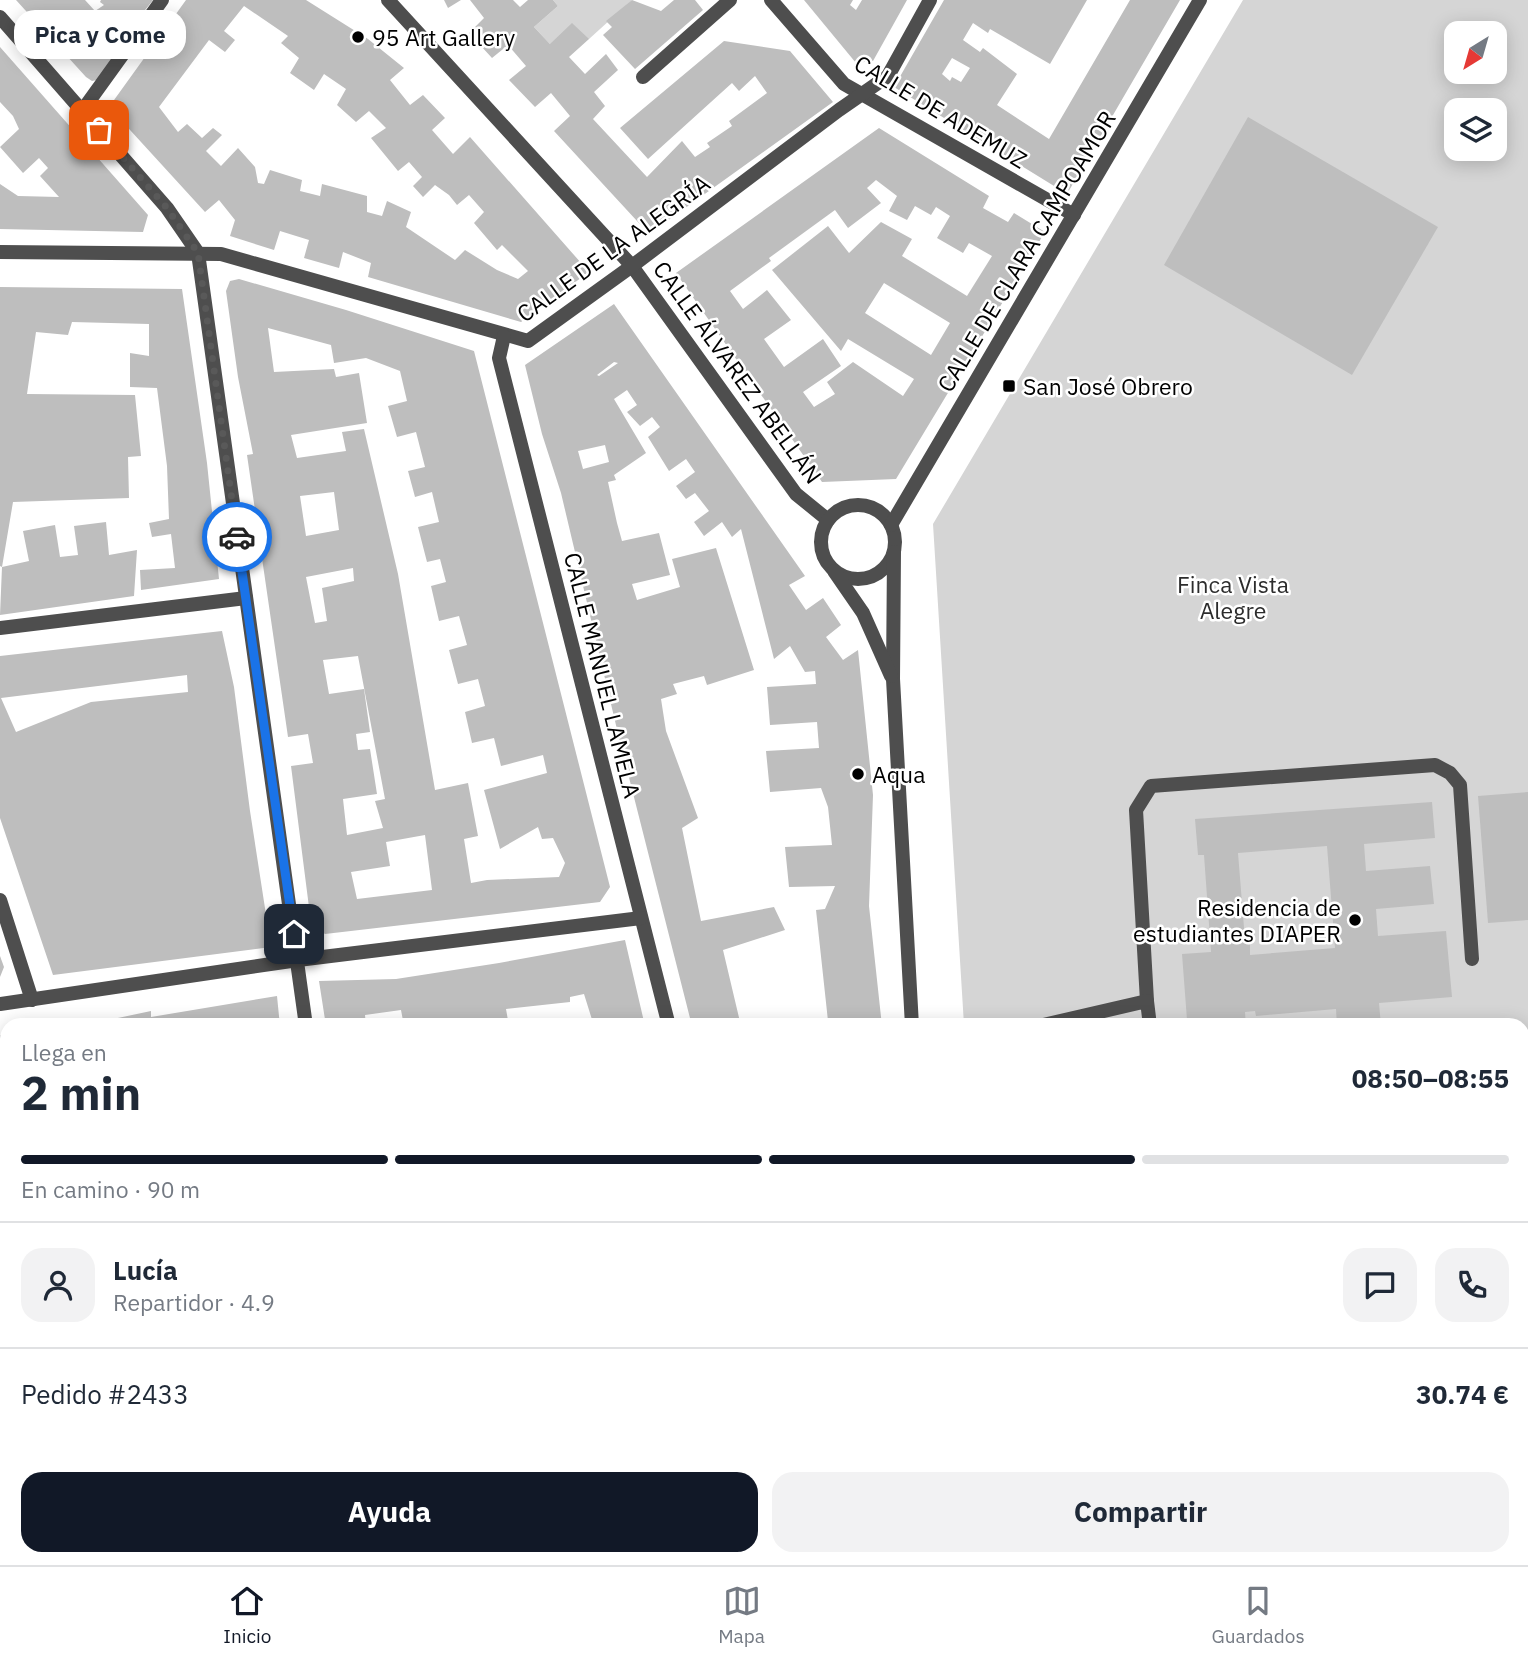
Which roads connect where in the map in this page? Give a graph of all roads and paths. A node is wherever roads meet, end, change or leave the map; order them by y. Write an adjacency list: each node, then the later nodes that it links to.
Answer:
1 (162, 0): 10 (street)
2 (388, 0): 14 (street, CALLE ÁLVAREZ ABELLÁN)
3 (730, 0): 8 (street)
4 (771, 0): 9 (street, CALLE DE ADEMUZ)
5 (930, 0): 9 (street, CALLE DE LA ALEGRÍA)
6 (1200, 0): 11 (street, CALLE DE CLARA CAMPOAMOR)
7 (0, 17): 10 (street)
8 (643, 77)
9 (862, 94): 11 (street, CALLE DE ADEMUZ); 14 (street, CALLE DE LA ALEGRÍA)
10 (82, 111): 13 (street)
11 (1074, 215): 17 (street, CALLE DE CLARA CAMPOAMOR)
12 (0, 252): 13 (street, CALLE DE LA ALEGRÍA)
13 (198, 253): 15 (street, CALLE DE LA ALEGRÍA); 20 (street)
14 (632, 266): 15 (street, CALLE DE LA ALEGRÍA); 16 (street, CALLE ÁLVAREZ ABELLÁN)
15 (505, 336): 24 (street, CALLE MANUEL LAMELA)
16 (828, 520): 17 (street); 19 (street)
17 (891, 525): 18 (street)
18 (894, 552): 19 (street); 22 (street)
19 (833, 570): 22 (street)
20 (246, 598): 21 (street); 26 (street)
21 (0, 628)
22 (893, 679): 32 (street)
23 (0, 900): 27 (street)
24 (641, 918): 26 (street); 31 (street, CALLE MANUEL LAMELA)
25 (1472, 959): 28 (street)
26 (298, 960): 27 (street); 30 (street)
27 (32, 1000): 29 (street)
28 (1147, 1001): 33 (street); 34 (street)
29 (0, 1004)
30 (305, 1018)
31 (667, 1018)
32 (912, 1018)
33 (1074, 1018)
34 (1149, 1018)

